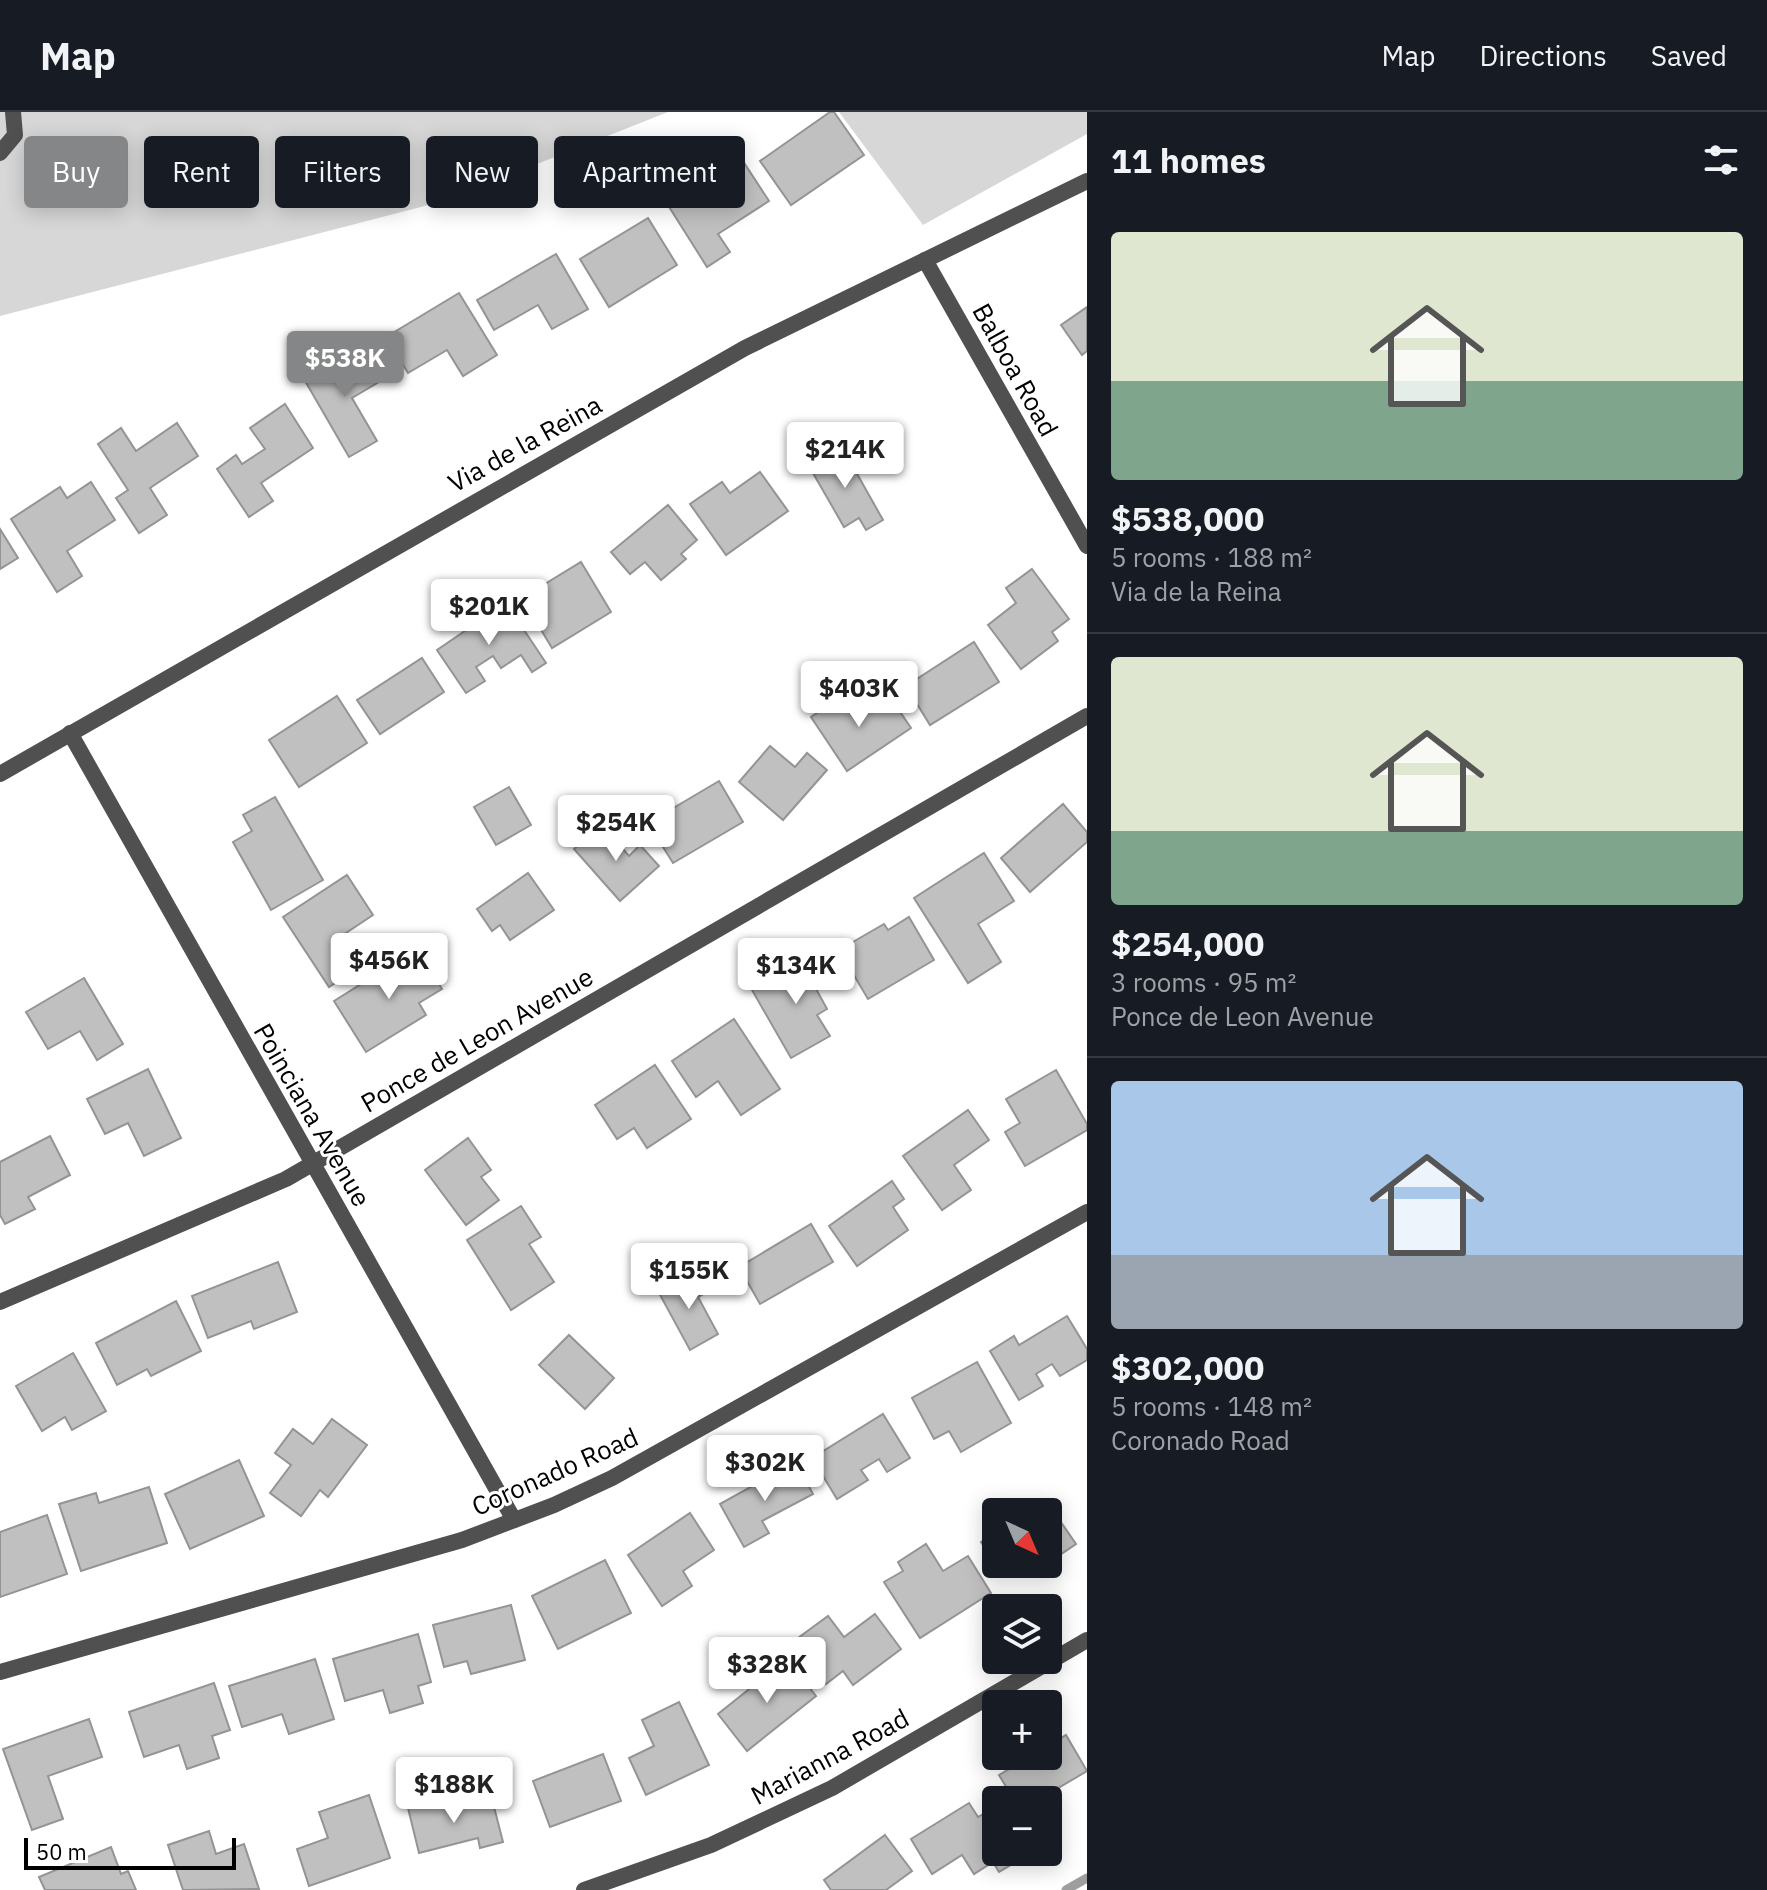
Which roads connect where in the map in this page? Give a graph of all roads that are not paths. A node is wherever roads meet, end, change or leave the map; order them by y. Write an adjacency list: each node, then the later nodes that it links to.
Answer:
1 (13, 112): 2 (street)
2 (0, 153)
3 (1087, 181): 4 (street, Via de la Reina)
4 (925, 260): 5 (street, Balboa Road); 7 (street, Via de la Reina)
5 (1087, 546)
6 (1087, 716): 9 (street, Ponce de Leon Avenue)
7 (70, 733): 8 (street, Via de la Reina); 9 (street, Poinciana Avenue)
8 (0, 774)
9 (313, 1164): 11 (street, Ponce de Leon Avenue); 12 (street, Poinciana Avenue)
10 (1087, 1212): 12 (street, Coronado Road)
11 (0, 1302)
12 (514, 1520): 14 (street, Coronado Road)
13 (1087, 1640): 15 (street, Marianna Road)
14 (0, 1672)
15 (584, 1890)

